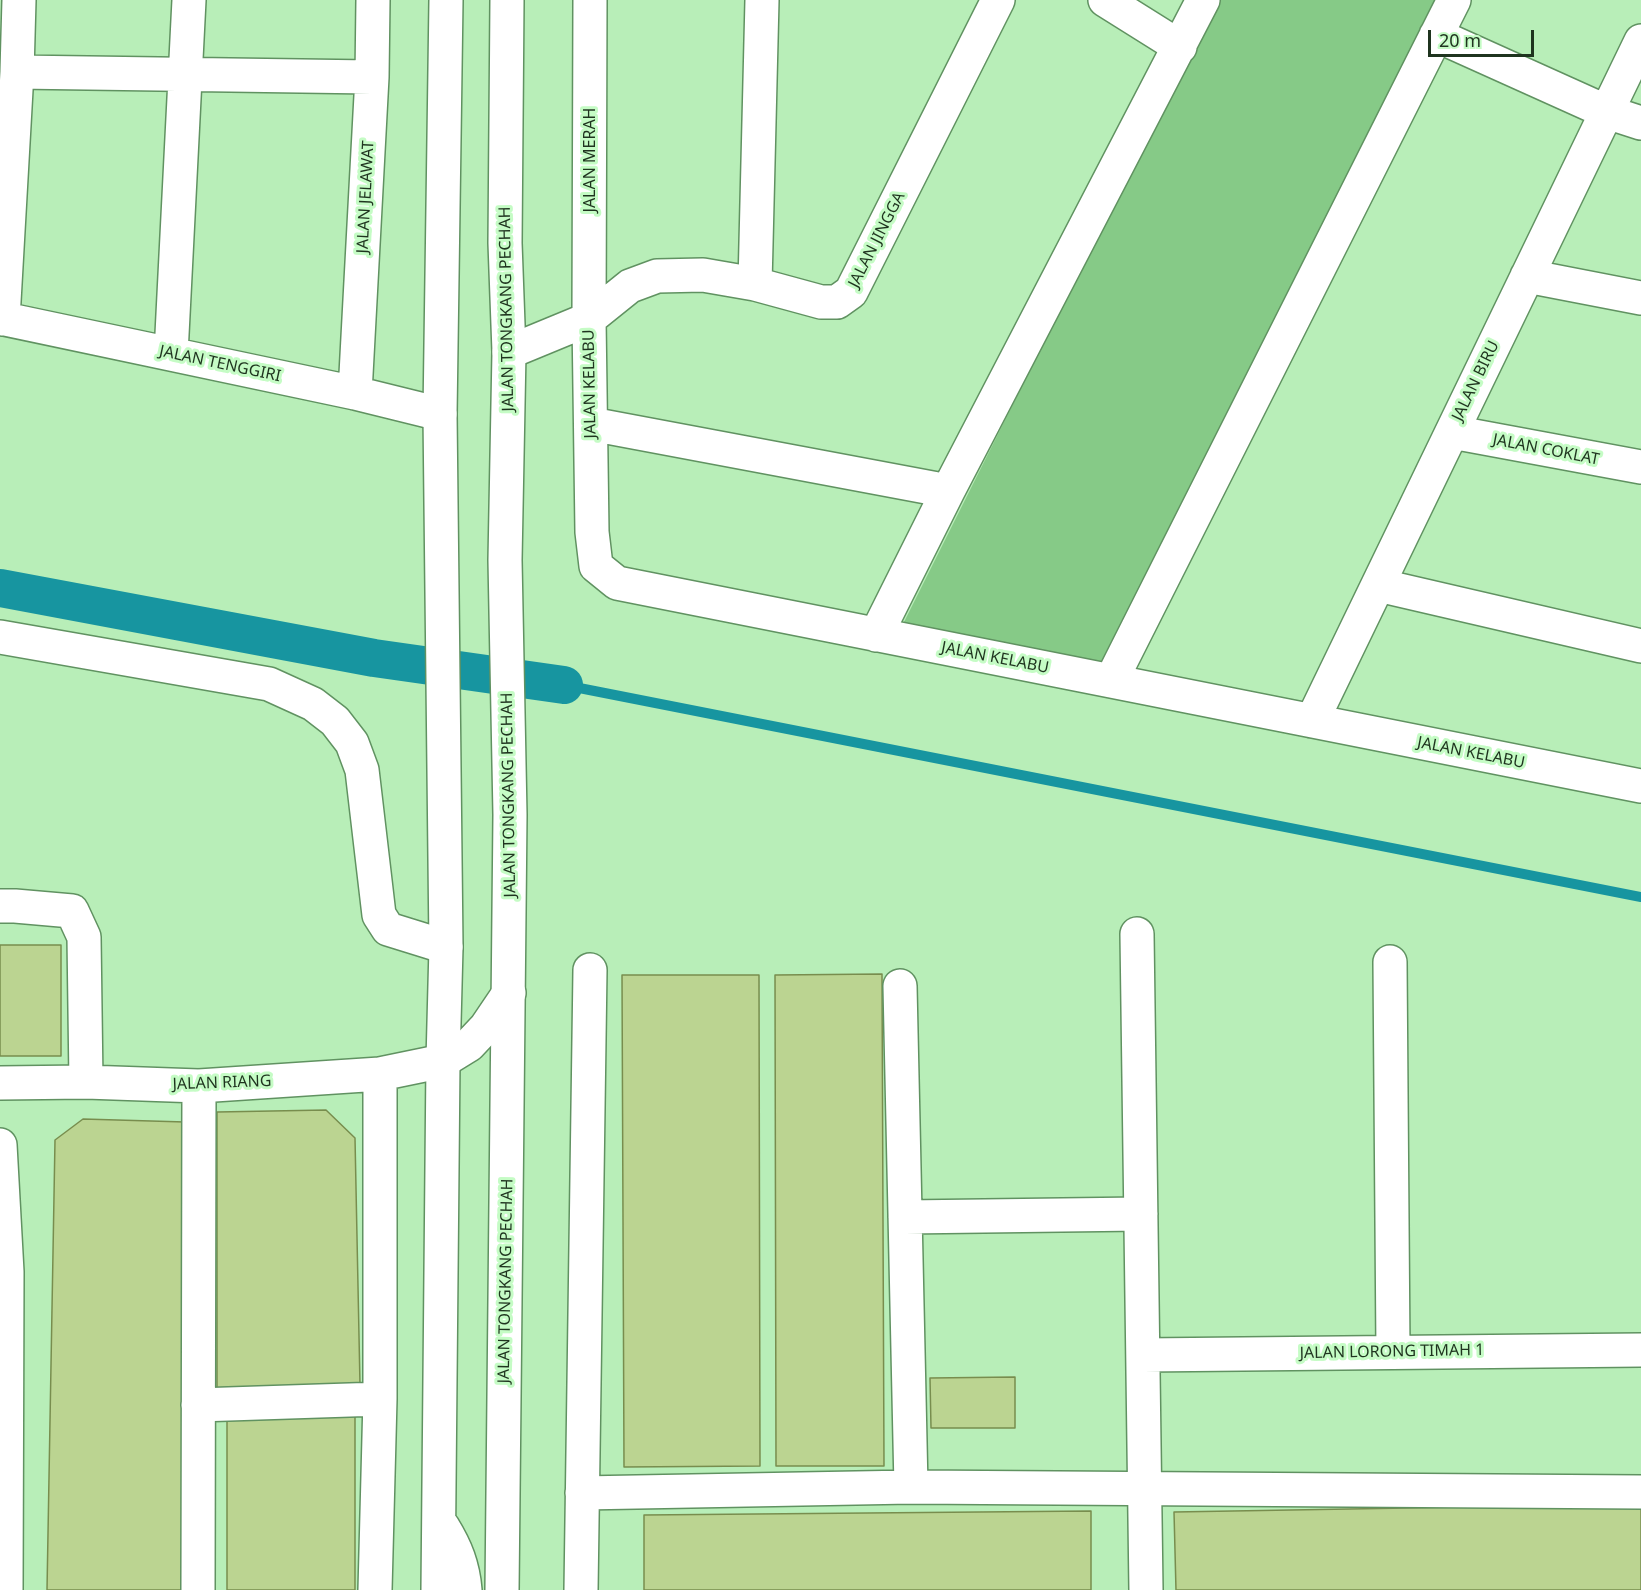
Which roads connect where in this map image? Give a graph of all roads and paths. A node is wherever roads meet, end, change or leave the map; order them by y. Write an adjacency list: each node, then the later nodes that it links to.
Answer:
1 (19, 0): 15 (street)
2 (189, 0): 16 (street)
3 (373, 0): 17 (street, JALAN JELAWAT)
4 (446, 0): 28 (street)
5 (507, 0): 25 (street, JALAN TONGKANG PECHAH)
6 (590, 0): 24 (street, JALAN MERAH)
7 (762, 0): 21 (street)
8 (998, 0): 21 (street, JALAN JINGGA)
9 (1105, 0): 14 (street)
10 (1203, 0): 14 (street)
11 (1454, 0): 12 (street)
12 (1436, 35): 18 (street); 37 (street)
13 (1641, 41): 18 (street, JALAN BIRU)
14 (1180, 47): 32 (street)
15 (17, 72): 16 (street); 23 (street)
16 (187, 75): 17 (street); 26 (street)
17 (372, 77): 27 (street, JALAN JELAWAT)
18 (1607, 112): 19 (street); 20 (street, JALAN BIRU)
19 (1641, 123)
20 (1527, 276): 22 (street); 30 (street, JALAN BIRU)
21 (755, 284): 24 (street, JALAN JINGGA)
22 (1641, 298)
23 (2, 318): 26 (street, JALAN TENGGIRI)
24 (589, 319): 25 (street, JALAN JINGGA); 29 (street, JALAN KELABU)
25 (509, 352): 46 (street, JALAN TONGKANG PECHAH)
26 (171, 354): 27 (street, JALAN TENGGIRI)
27 (355, 393): 28 (street, JALAN TENGGIRI)
28 (440, 414): 42 (street)
29 (591, 424): 32 (street); 34 (street, JALAN KELABU)
30 (1452, 432): 31 (street, JALAN COKLAT); 33 (street, JALAN BIRU)
31 (1641, 467)
32 (948, 491): 34 (street)
33 (1378, 585): 36 (street); 38 (street, JALAN BIRU)
34 (876, 635): 37 (street, JALAN KELABU)
35 (0, 637): 42 (street)
36 (1641, 646)
37 (1111, 681): 38 (street, JALAN KELABU)
38 (1312, 721): 39 (street, JALAN KELABU)
39 (1641, 786)
40 (0, 906): 49 (street)
41 (1137, 934): 53 (street)
42 (446, 947): 47 (street)
43 (1390, 962): 57 (street)
44 (590, 970): 65 (street)
45 (900, 986): 54 (street)
46 (509, 993): 47 (street, JALAN RIANG); 72 (street, JALAN TONGKANG PECHAH)
47 (443, 1061): 48 (street, JALAN RIANG); 66 (street)
48 (380, 1074): 51 (street, JALAN RIANG); 59 (street)
49 (86, 1082): 50 (street, JALAN RIANG); 51 (street, JALAN RIANG)
50 (0, 1083)
51 (199, 1086): 60 (street)
52 (0, 1145): 55 (street)
53 (1141, 1214): 54 (street); 58 (street)
54 (905, 1217): 62 (street)
55 (3, 1272): 61 (street)
56 (1641, 1350): 57 (street, JALAN LORONG TIMAH 1)
57 (1393, 1352): 58 (street, JALAN LORONG TIMAH 1)
58 (1143, 1355): 63 (street)
59 (380, 1399): 60 (street); 69 (street)
60 (198, 1405): 68 (street)
61 (3, 1460): 67 (street)
62 (911, 1486): 63 (street); 65 (street)
63 (1145, 1488): 64 (street); 74 (street)
64 (1641, 1492)
65 (582, 1493): 73 (street)
66 (439, 1520): 70 (street); 71 (street)
67 (6, 1590)
68 (198, 1590)
69 (375, 1590)
70 (438, 1590)
71 (465, 1590)
72 (502, 1590)
73 (581, 1590)
74 (1146, 1590)

